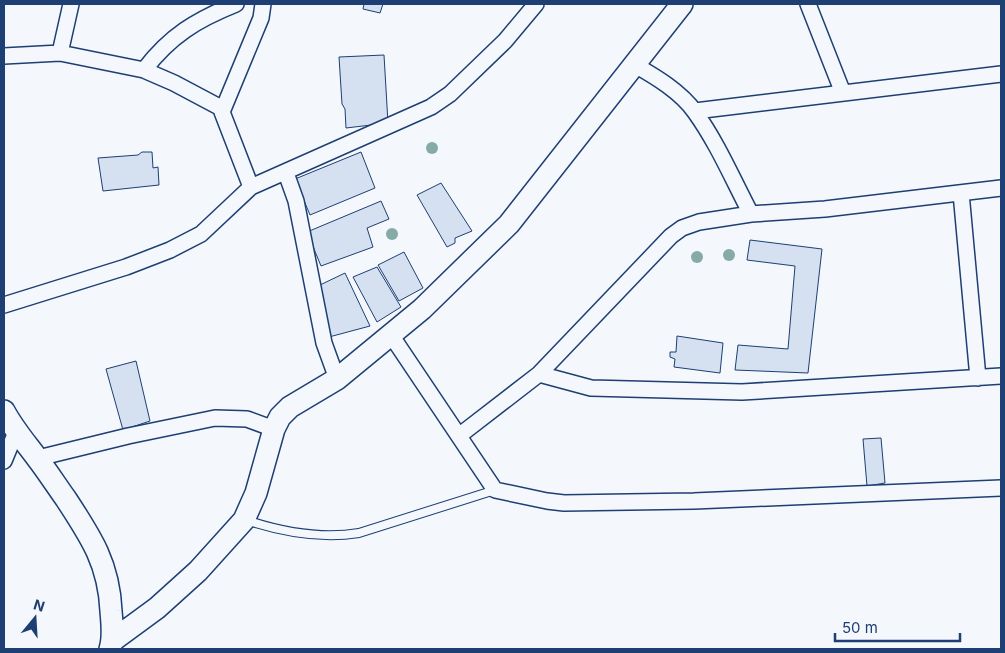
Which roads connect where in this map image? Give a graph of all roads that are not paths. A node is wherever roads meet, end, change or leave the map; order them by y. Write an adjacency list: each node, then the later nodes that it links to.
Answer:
1 (71, 4): 7 (street)
2 (236, 4): 10 (street)
3 (263, 4): 13 (street)
4 (536, 4): 15 (street)
5 (682, 4): 9 (street)
6 (808, 4): 12 (street)
7 (60, 53): 8 (street); 10 (street)
8 (4, 56)
9 (634, 65): 14 (street); 21 (street)
10 (144, 70): 13 (street)
11 (1001, 74): 12 (street)
12 (844, 93): 14 (street)
13 (223, 108): 16 (street)
14 (694, 111): 19 (street)
15 (286, 173): 16 (street); 25 (street)
16 (251, 187): 20 (street)
17 (1001, 188): 18 (street)
18 (961, 193): 19 (street); 24 (street)
19 (752, 214): 22 (street)
20 (4, 305)
21 (391, 335): 25 (street); 29 (street)
22 (539, 374): 24 (street); 29 (street)
23 (1001, 376): 24 (street)
24 (978, 378)
25 (337, 379): 27 (street)
26 (4, 411): 28 (street)
27 (274, 429): 30 (street); 34 (street)
28 (16, 432): 30 (street); 31 (street)
29 (460, 435): 33 (street)
30 (38, 458): 35 (street)
31 (4, 461)
32 (1001, 488): 33 (street)
33 (496, 490): 34 (lane)
34 (244, 520): 35 (street)
35 (111, 645)

